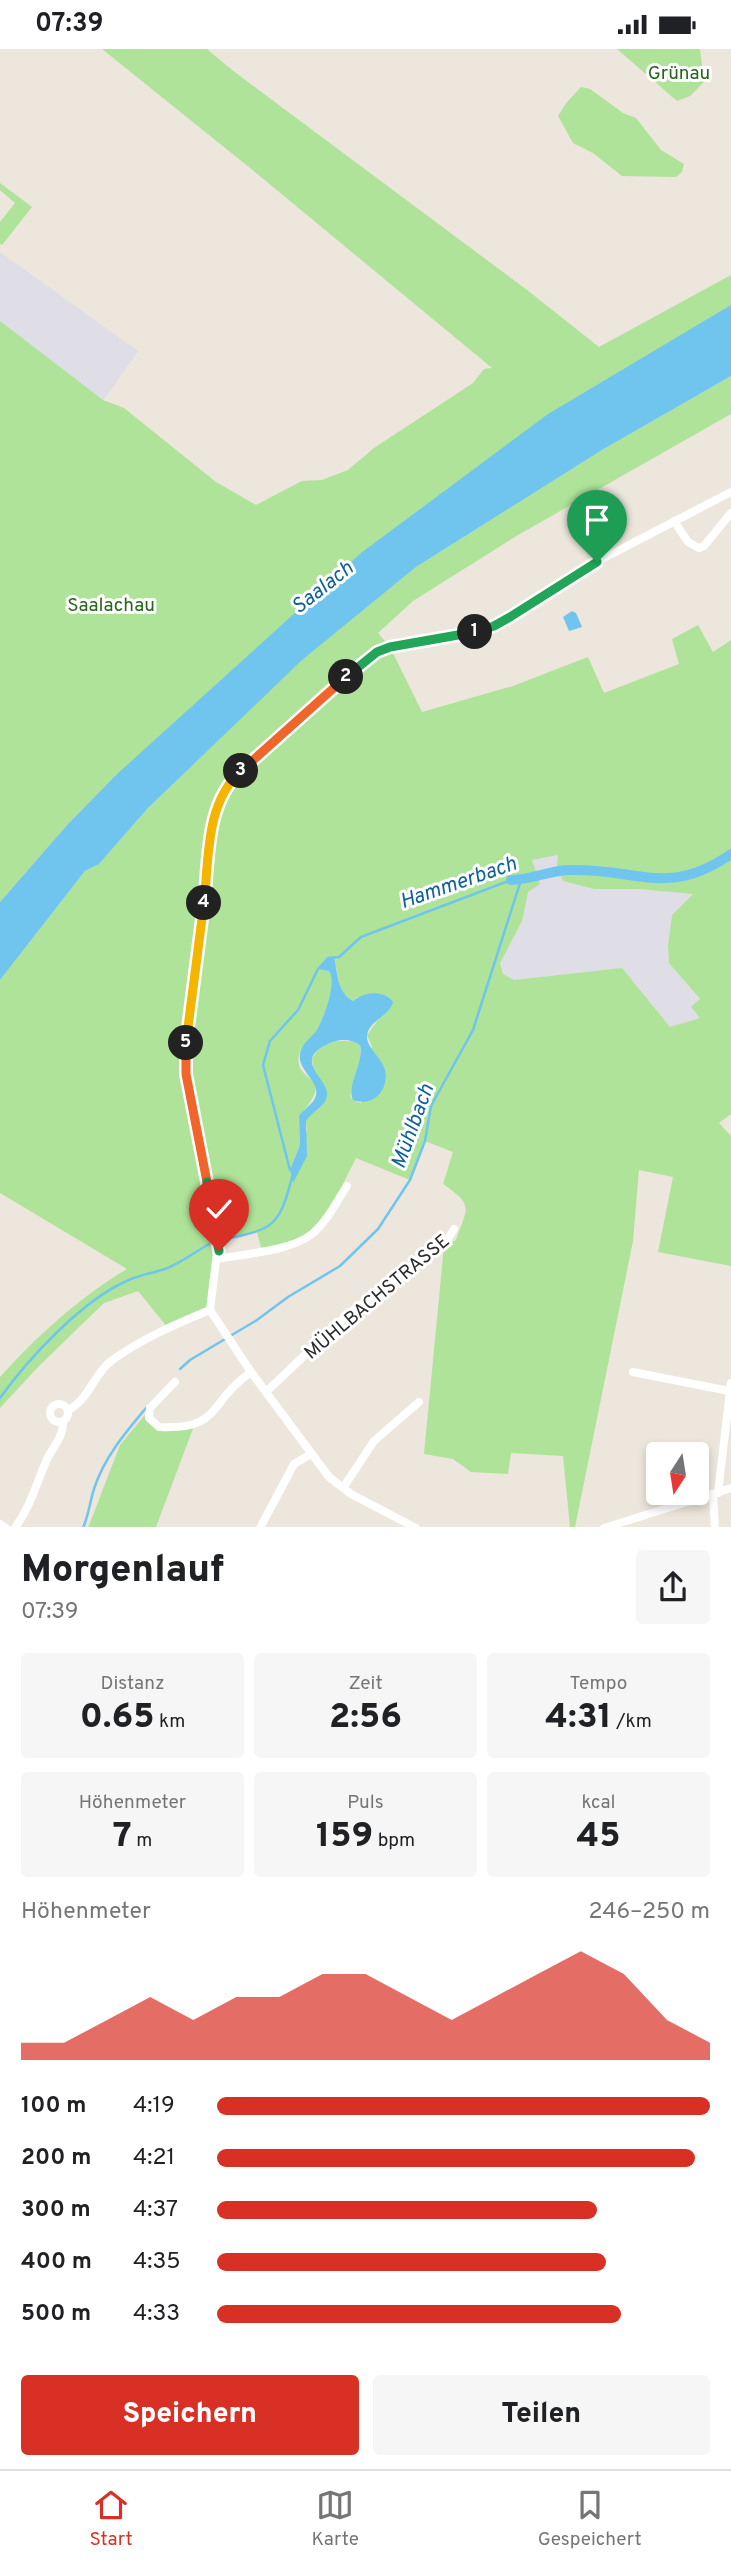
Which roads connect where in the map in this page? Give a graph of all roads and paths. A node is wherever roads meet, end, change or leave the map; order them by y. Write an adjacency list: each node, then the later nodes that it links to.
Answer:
1 (731, 492): 3 (street)
2 (731, 513): 3 (street)
3 (674, 521): 6 (street)
4 (346, 1186): 6 (street)
5 (454, 1229): 12 (street, MÜHLBACHSTRASSE)
6 (217, 1259): 7 (street)
7 (210, 1310): 8 (street); 14 (street)
8 (251, 1371): 10 (street); 12 (street)
9 (633, 1372): 11 (street)
10 (175, 1382)
11 (730, 1387): 19 (street)
12 (267, 1391): 16 (street)
13 (419, 1402): 17 (street)
14 (68, 1410): 15 (street); 15 (street)
15 (63, 1422): 20 (street)
16 (311, 1454): 17 (street); 21 (street)
17 (343, 1488): 22 (street)
18 (731, 1488): 19 (street)
19 (716, 1494): 23 (street); 24 (street)
20 (16, 1527)
21 (261, 1527)
22 (414, 1527)
23 (607, 1527)
24 (715, 1527)

